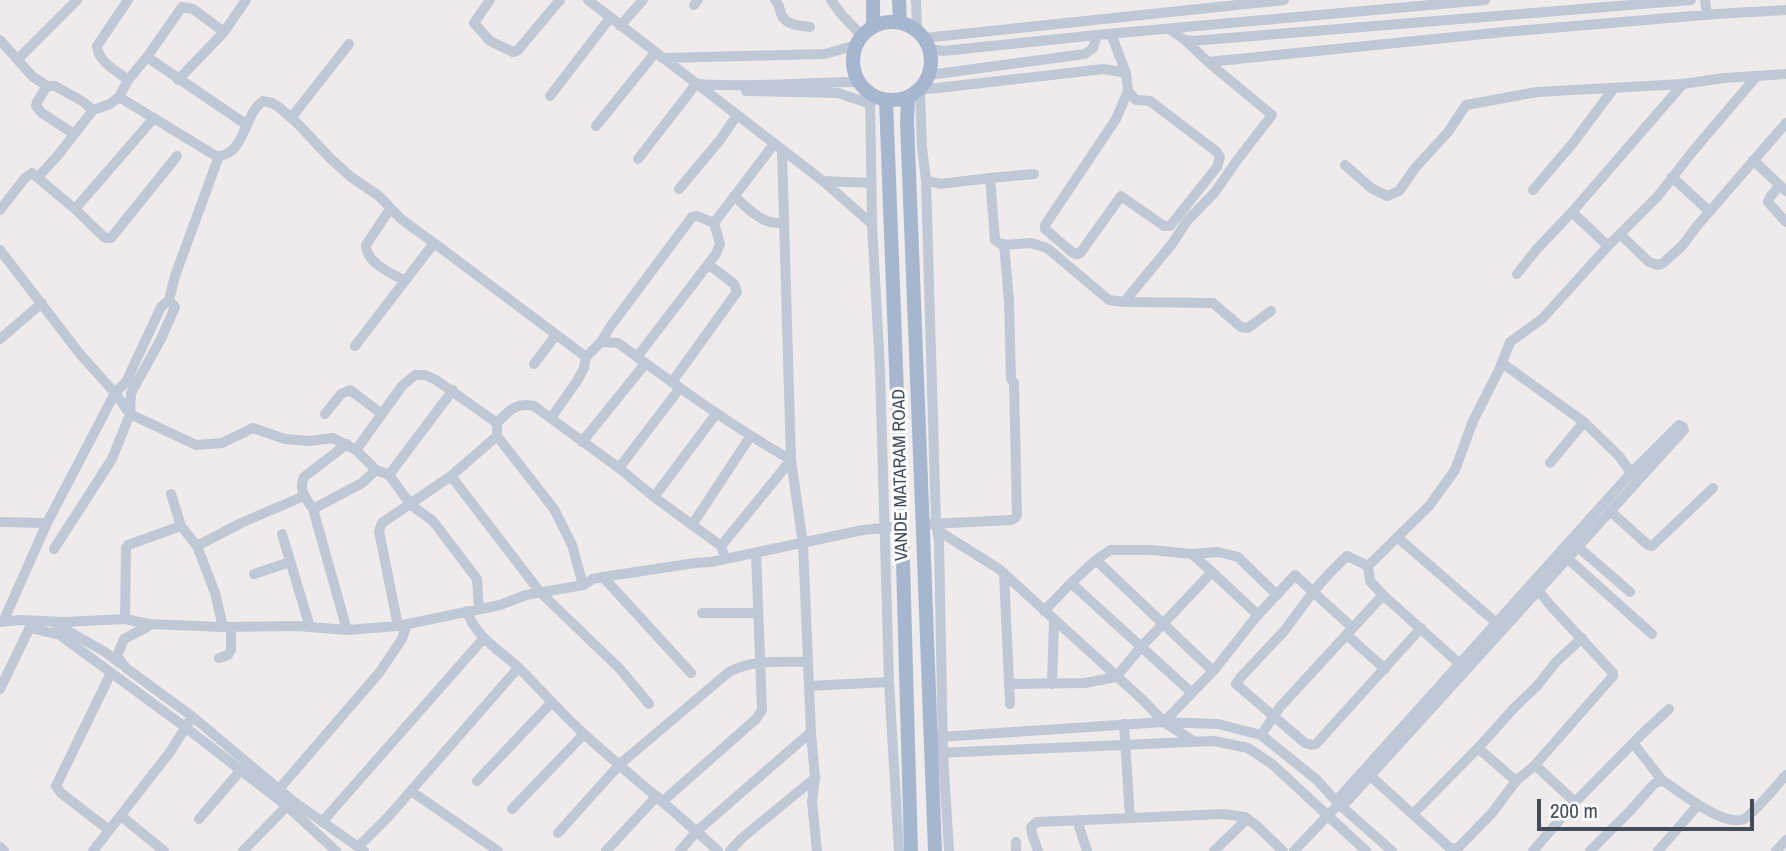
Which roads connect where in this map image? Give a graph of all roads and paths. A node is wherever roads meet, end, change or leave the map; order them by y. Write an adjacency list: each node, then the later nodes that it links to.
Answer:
1 (77, 0): 36 (street)
2 (246, 0): 26 (street)
3 (490, 0): 4 (street)
4 (560, 0)
5 (588, 0): 20 (street)
6 (643, 0): 23 (street)
7 (775, 0): 24 (street)
8 (831, 0): 31 (street)
9 (873, 0): 22 (main road)
10 (899, 0): 21 (main road)
11 (915, 0): 29 (street)
12 (1284, 0): 29 (street)
13 (1485, 0): 25 (street)
14 (1690, 0): 19 (street); 32 (street)
15 (1704, 0): 18 (street)
16 (121, 2): 42 (street)
17 (1786, 10): 18 (street)
18 (1707, 15): 19 (street)
19 (1691, 16): 37 (street)
20 (610, 18): 23 (street); 53 (street)
21 (900, 21): 22 (main road); 29 (main road)
22 (873, 25): 31 (main road)
23 (620, 26): 34 (street)
24 (810, 27)
25 (1174, 28): 27 (street); 32 (street)
26 (224, 32): 35 (street); 43 (street)
27 (1111, 34): 28 (street); 38 (street)
28 (1097, 35): 29 (street); 40 (street)
29 (923, 39): 40 (main road)
30 (0, 40): 36 (street)
31 (858, 40): 34 (street); 44 (main road)
32 (1185, 40): 37 (street)
33 (349, 44): 59 (street)
34 (659, 55): 45 (street); 62 (street)
35 (147, 57): 42 (street); 43 (street)
36 (18, 59): 48 (street)
37 (1208, 62): 101 (street)
38 (1126, 73): 50 (street); 51 (street)
39 (1786, 74): 41 (street)
40 (929, 75): 51 (main road)
41 (1756, 77): 46 (street); 72 (street)
42 (128, 80): 52 (street)
43 (178, 80): 61 (street)
44 (859, 82): 47 (street); 54 (main road)
45 (696, 84): 47 (street); 57 (street); 67 (street)
46 (1683, 84): 49 (street); 85 (street)
47 (717, 85): 54 (street)
48 (47, 86): 56 (street); 63 (street)
49 (1614, 88): 69 (street); 79 (street)
50 (1128, 91): 50 (street)
51 (914, 94): 55 (main road); 74 (street); 146 (main road, VANDE MATARAM ROAD)
52 (119, 96): 56 (street); 58 (street)
53 (550, 96)
54 (870, 99): 55 (main road); 76 (street)
55 (886, 100): 145 (main road, VANDE MATARAM ROAD)
56 (93, 110): 63 (street)
57 (737, 115): 64 (street); 78 (street)
58 (154, 118): 66 (street); 81 (street)
59 (291, 118): 61 (street); 82 (street)
60 (1786, 123): 68 (street)
61 (247, 125): 66 (street)
62 (596, 126)
63 (74, 134): 71 (street)
64 (778, 147): 75 (street); 80 (street); 86 (street)
65 (177, 156): 81 (street)
66 (219, 156): 100 (street)
67 (638, 159)
68 (1753, 160): 77 (street); 84 (street)
69 (1345, 165)
70 (1034, 174): 73 (street)
71 (38, 177): 81 (street); 83 (street)
72 (1672, 177): 84 (street); 90 (street)
73 (990, 178): 74 (street); 92 (street)
74 (926, 180): 146 (street)
75 (823, 181): 76 (street); 89 (street)
76 (872, 183): 89 (street)
77 (1783, 188): 87 (street)
78 (679, 189)
79 (1533, 190)
80 (734, 196): 86 (street); 88 (street)
81 (75, 209)
82 (390, 209): 91 (street); 99 (street)
83 (0, 210)
84 (1709, 211): 90 (street)
85 (1572, 212): 93 (street); 98 (street)
86 (784, 222): 126 (street)
87 (1786, 222)
88 (714, 223): 96 (street); 106 (street)
89 (872, 224): 144 (street)
90 (1620, 234): 93 (street)
91 (434, 243): 99 (street); 104 (street)
92 (1004, 244): 101 (street); 146 (street)
93 (1608, 246): 110 (street)
94 (0, 250): 95 (street)
95 (10, 261): 97 (street); 102 (street)
96 (708, 264): 109 (street); 112 (street)
97 (0, 271)
98 (1517, 274)
99 (405, 281): 107 (street)
100 (169, 300): 114 (street); 115 (street)
101 (1124, 302): 103 (street)
102 (42, 303): 105 (street); 114 (street)
103 (1270, 311)
104 (556, 335): 108 (street); 111 (street)
105 (0, 339)
106 (601, 342): 108 (street); 109 (street)
107 (355, 346)
108 (586, 357): 119 (street)
109 (641, 360): 112 (street); 124 (street)
110 (1502, 363): 120 (street); 148 (street)
111 (534, 364)
112 (676, 385): 118 (street); 128 (street)
113 (453, 390): 117 (street); 121 (street); 130 (street)
114 (115, 393): 115 (street); 141 (street)
115 (130, 414): 125 (street); 153 (street)
116 (325, 414): 117 (street)
117 (382, 414): 125 (street)
118 (716, 414): 123 (street); 136 (street)
119 (551, 418): 121 (street); 124 (street)
120 (1584, 422): 127 (street); 132 (street)
121 (497, 423): 122 (street)
122 (497, 436): 131 (street); 166 (street)
123 (750, 437): 126 (street); 142 (street)
124 (582, 442): 128 (street)
125 (352, 447): 129 (street); 135 (street)
126 (791, 460): 149 (street); 151 (street)
127 (1550, 463)
128 (619, 468): 136 (street)
129 (376, 470): 130 (street); 138 (street)
130 (389, 475): 137 (street)
131 (451, 476): 137 (street); 168 (street)
132 (1634, 477): 132 (street); 139 (street); 167 (street)
133 (1713, 488): 139 (street)
134 (171, 495): 143 (street)
135 (304, 496): 138 (street); 150 (street)
136 (654, 497): 142 (street)
137 (411, 505): 173 (street); 186 (street)
138 (313, 509): 191 (street)
139 (1610, 511): 152 (street)
140 (0, 522): 141 (street)
141 (47, 523): 181 (street)
142 (692, 525): 151 (street)
143 (181, 526): 150 (street); 179 (street)
144 (885, 526): 145 (street); 149 (street); 208 (street)
145 (902, 526): 277 (main road, VANDE MATARAM ROAD)
146 (932, 526): 163 (street); 226 (main road, VANDE MATARAM ROAD)
147 (282, 534): 159 (street)
148 (1397, 537): 160 (street); 187 (street)
149 (803, 544): 154 (street); 198 (street)
150 (197, 546): 188 (street)
151 (721, 546): 156 (street)
152 (1578, 547): 157 (street); 170 (street)
153 (54, 549)
154 (756, 553): 156 (street); 176 (street)
155 (1192, 554): 158 (street); 161 (street); 171 (street)
156 (726, 558): 164 (street)
157 (1567, 558): 167 (street); 193 (street)
158 (1096, 560): 165 (street); 183 (street)
159 (290, 562): 162 (street); 189 (street)
160 (1368, 566): 169 (street); 172 (street)
161 (1212, 572): 178 (street); 183 (street)
162 (254, 573)
163 (1003, 573): 175 (street); 209 (street)
164 (603, 577): 166 (street); 206 (street)
165 (1071, 583): 175 (street); 196 (street)
166 (583, 585): 168 (street)
167 (1535, 586): 187 (street); 195 (street)
168 (540, 592): 173 (street); 215 (street)
169 (1313, 592): 171 (street); 192 (street); 218 (street)
170 (1630, 592)
171 (1277, 595): 178 (street)
172 (1383, 595): 190 (street); 192 (street)
173 (479, 609): 174 (street)
174 (467, 611): 186 (street); 194 (street)
175 (1044, 611): 180 (street)
176 (758, 612): 177 (street); 199 (street)
177 (702, 614)
178 (1258, 615): 204 (street)
179 (125, 619): 182 (street); 185 (street)
180 (1054, 619): 207 (street); 210 (street)
181 (1, 622): 184 (street)
182 (52, 622): 184 (street); 201 (street)
183 (1163, 623): 196 (street); 204 (street)
184 (32, 624): 205 (street); 212 (street)
185 (149, 624): 188 (street); 201 (street)
186 (403, 625): 191 (street); 241 (street)
187 (1500, 626): 200 (street)
188 (227, 627): 189 (street); 197 (street)
189 (310, 627): 191 (street)
190 (1421, 628): 200 (street); 203 (street)
191 (347, 630)
192 (1350, 631): 203 (street); 218 (street)
193 (1652, 634)
194 (484, 638): 202 (street); 256 (street)
195 (1582, 638): 230 (street); 233 (street)
196 (1141, 647): 207 (street); 213 (street)
197 (219, 658)
198 (808, 662): 199 (street); 211 (street)
199 (760, 663): 232 (street); 243 (street)
200 (1462, 666): 235 (street)
201 (126, 668): 219 (street)
202 (518, 668): 214 (street); 242 (street)
203 (1385, 668): 218 (street)
204 (1213, 671): 213 (street)
205 (111, 673): 222 (street); 257 (street)
206 (691, 673)
207 (1116, 677): 210 (street); 220 (street)
208 (888, 682): 211 (street); 276 (street)
209 (1009, 684): 210 (street); 216 (street)
210 (1052, 684)
211 (809, 686): 223 (street)
212 (0, 689)
213 (1192, 693): 220 (street)
214 (552, 702): 224 (street); 239 (street)
215 (649, 704)
216 (1010, 704)
217 (1669, 709): 228 (street)
218 (1274, 715): 225 (street)
219 (193, 717): 222 (street); 241 (street)
220 (1164, 722): 221 (street); 225 (street); 227 (street)
221 (1124, 724): 226 (street); 229 (street)
222 (185, 727): 234 (street); 250 (street)
223 (811, 732): 237 (street); 258 (street)
224 (584, 734): 232 (street); 248 (street)
225 (1261, 735): 245 (street)
226 (936, 737): 231 (main road, VANDE MATARAM ROAD)
227 (1194, 741): 229 (street); 251 (street)
228 (1633, 743): 238 (street); 244 (street)
229 (1126, 744): 231 (street); 252 (street)
230 (1478, 748): 240 (street); 249 (street)
231 (937, 753): 278 (main road, VANDE MATARAM ROAD); 279 (street)
232 (620, 764): 243 (street); 259 (street)
233 (1535, 765): 240 (street); 244 (street)
234 (241, 770): 246 (street); 253 (street)
235 (1367, 773): 245 (street); 249 (street)
236 (1786, 775): 247 (street)
237 (815, 778): 274 (street); 275 (street)
238 (1662, 780): 247 (street); 264 (street)
239 (477, 781)
240 (1516, 781): 249 (street)
241 (279, 789): 256 (street)
242 (411, 791): 262 (street); 270 (street)
243 (660, 799): 258 (street); 271 (street)
244 (1575, 802): 286 (street)
245 (1338, 804): 251 (street); 285 (street)
246 (287, 806): 268 (street); 269 (street)
247 (1699, 806): 287 (street)
248 (512, 809)
249 (1413, 814)
250 (121, 816): 257 (street); 267 (street)
251 (1329, 816): 263 (street); 284 (street)
252 (1130, 818): 254 (street); 255 (street)
253 (200, 819)
254 (1247, 819): 282 (street); 283 (street)
255 (1077, 820): 280 (street); 281 (street)
256 (322, 822): 262 (street)
257 (109, 830): 266 (street)
258 (696, 831): 272 (street); 273 (street)
259 (558, 833)
260 (1786, 841): 288 (street)
261 (0, 847): 265 (street)
262 (361, 849)
263 (1296, 850)
264 (1592, 850)
265 (4, 851)
266 (93, 851)
267 (163, 851)
268 (243, 851)
269 (336, 851)
270 (498, 851)
271 (606, 851)
272 (680, 851)
273 (718, 851)
274 (730, 851)
275 (817, 851)
276 (899, 851)
277 (911, 851)
278 (935, 851)
279 (949, 851)
280 (1038, 851)
281 (1087, 851)
282 (1214, 851)
283 (1283, 851)
284 (1366, 851)
285 (1392, 851)
286 (1534, 851)
287 (1658, 851)
288 (1776, 851)

